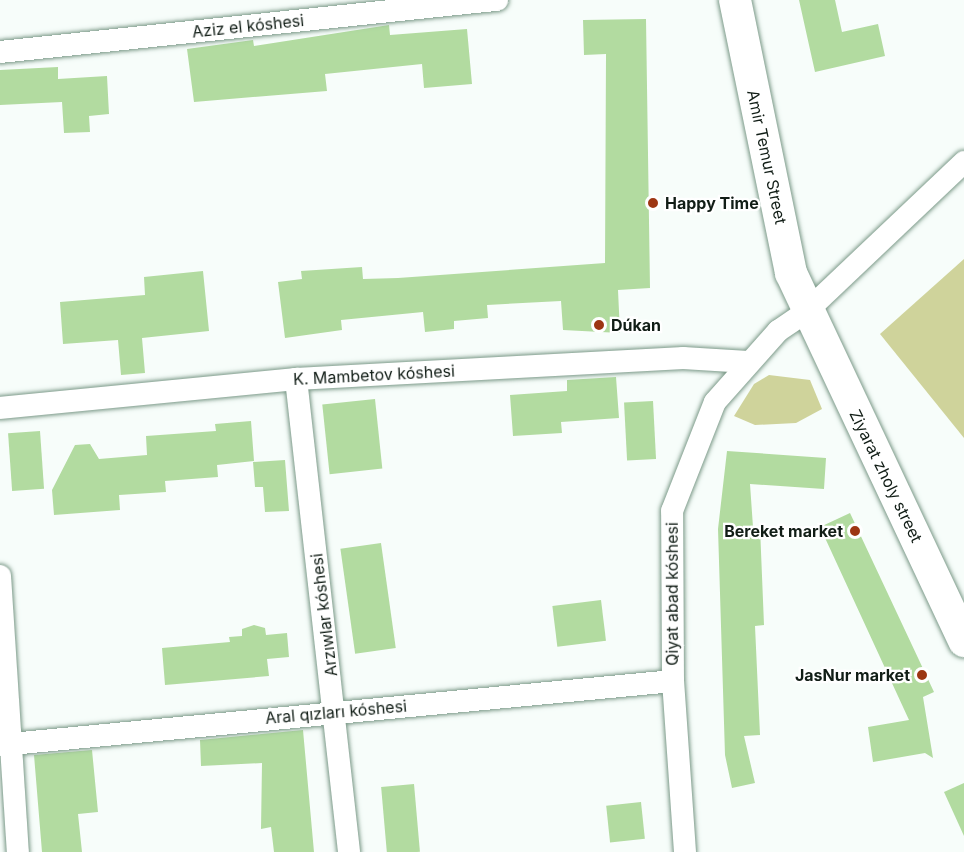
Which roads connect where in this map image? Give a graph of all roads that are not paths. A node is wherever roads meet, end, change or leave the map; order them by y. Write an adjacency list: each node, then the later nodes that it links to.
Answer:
1 (497, 0): 3 (street, Aziz el kóshesi)
2 (735, 0): 5 (street, Amir Temur Street)
3 (0, 52)
4 (964, 162): 5 (street, Qiyat abad kóshesi)
5 (806, 312): 6 (street, Qiyat abad kóshesi); 10 (street, Ziyarat zholy street)
6 (748, 362): 7 (street, K. Mambetov kóshesi); 11 (street, Qiyat abad kóshesi)
7 (296, 379): 8 (street, K. Mambetov kóshesi); 12 (street, Arzıwlar kóshesi)
8 (0, 408)
9 (0, 576): 13 (street)
10 (964, 641)
11 (673, 681): 12 (street, Aral qızları kóshesi); 16 (street, Qiyat abad kóshesi)
12 (335, 712): 13 (street, Aral qızları kóshesi); 15 (street, Arzıwlar kóshesi)
13 (5, 745): 14 (street)
14 (18, 852)
15 (349, 852)
16 (685, 852)

